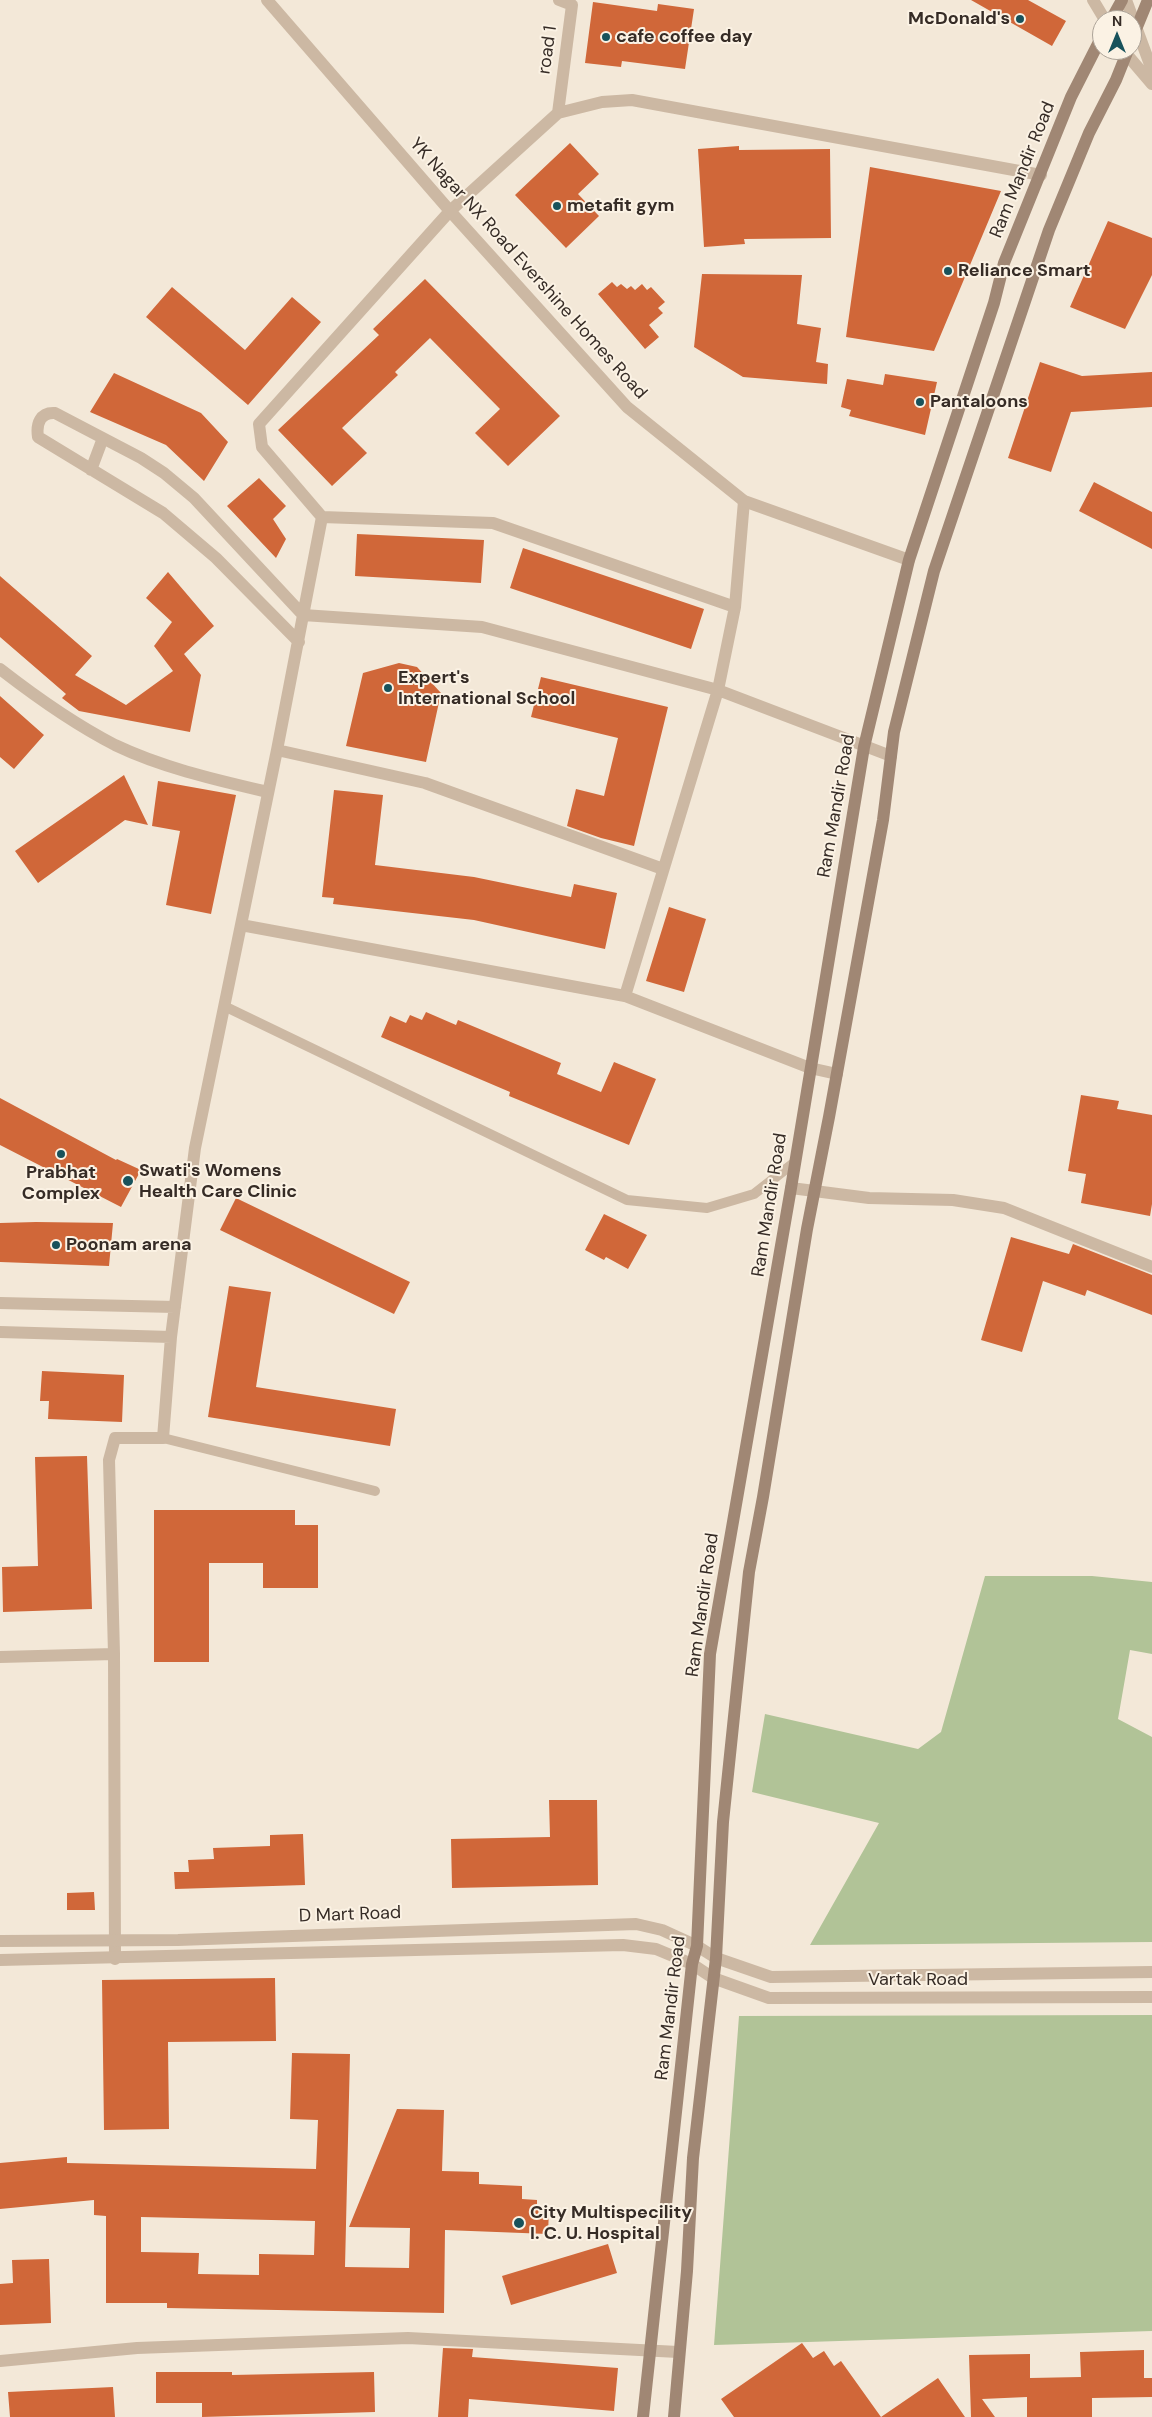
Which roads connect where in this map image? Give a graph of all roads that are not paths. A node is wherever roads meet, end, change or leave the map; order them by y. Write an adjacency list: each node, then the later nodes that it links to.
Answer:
1 (267, 0): 13 (street, YK Nagar NX Road Evershine Homes Road)
2 (559, 0): 11 (street, road 1)
3 (1148, 0): 4 (main road)
4 (1142, 14)
5 (1142, 41): 9 (street)
6 (1092, 56): 12 (main road, Ram Mandir Road)
7 (1122, 60): 26 (main road)
8 (1133, 60): 10 (street)
9 (1152, 70)
10 (1152, 84)
11 (558, 114): 12 (street); 13 (street)
12 (1041, 175): 18 (main road, Ram Mandir Road)
13 (450, 211): 16 (street, YK Nagar NX Road Evershine Homes Road); 17 (street)
14 (103, 438): 15 (street); 15 (street); 20 (street)
15 (91, 470): 21 (street)
16 (744, 501): 18 (street, YK Nagar NX Road Evershine Homes Road); 19 (street)
17 (322, 517): 19 (street); 20 (street)
18 (909, 560): 24 (main road, Ram Mandir Road)
19 (735, 607): 23 (street)
20 (304, 615): 21 (street); 23 (street)
21 (299, 642): 25 (street)
22 (0, 669): 27 (street)
23 (718, 690): 24 (street); 28 (street)
24 (864, 746): 26 (street); 32 (main road, Ram Mandir Road)
25 (277, 750): 27 (street); 28 (street)
26 (891, 756): 33 (main road)
27 (268, 792): 29 (street)
28 (663, 869): 30 (street)
29 (241, 925): 30 (street); 31 (street)
30 (625, 996): 32 (street)
31 (224, 1006): 34 (lane); 39 (street)
32 (810, 1068): 33 (street); 34 (main road, Ram Mandir Road)
33 (837, 1074): 36 (main road)
34 (795, 1162): 35 (main road, Ram Mandir Road)
35 (792, 1188): 36 (street); 48 (main road, Ram Mandir Road)
36 (814, 1191): 37 (street); 50 (main road)
37 (1152, 1267)
38 (0, 1303): 39 (street)
39 (175, 1307): 41 (street)
40 (0, 1332): 41 (street)
41 (171, 1337): 42 (street)
42 (163, 1438): 43 (lane); 44 (street)
43 (375, 1491)
44 (114, 1654): 45 (street); 46 (street)
45 (0, 1657)
46 (115, 1938): 47 (street, D Mart Road); 48 (street, D Mart Road); 49 (street)
47 (0, 1941)
48 (697, 1946): 50 (street, Vartak Road); 52 (main road, Ram Mandir Road)
49 (115, 1958): 51 (street, D Mart Road); 52 (street, D Mart Road)
50 (716, 1958): 53 (street, Vartak Road); 54 (main road)
51 (0, 1960)
52 (692, 1964): 54 (street, Vartak Road); 56 (main road, Ram Mandir Road)
53 (1152, 1972)
54 (712, 1978): 55 (street, Vartak Road); 57 (main road)
55 (1152, 1997)
56 (650, 2352): 57 (street); 58 (street); 59 (main road, Ram Mandir Road)
57 (678, 2352): 60 (main road)
58 (0, 2361)
59 (643, 2417)
60 (674, 2417)

